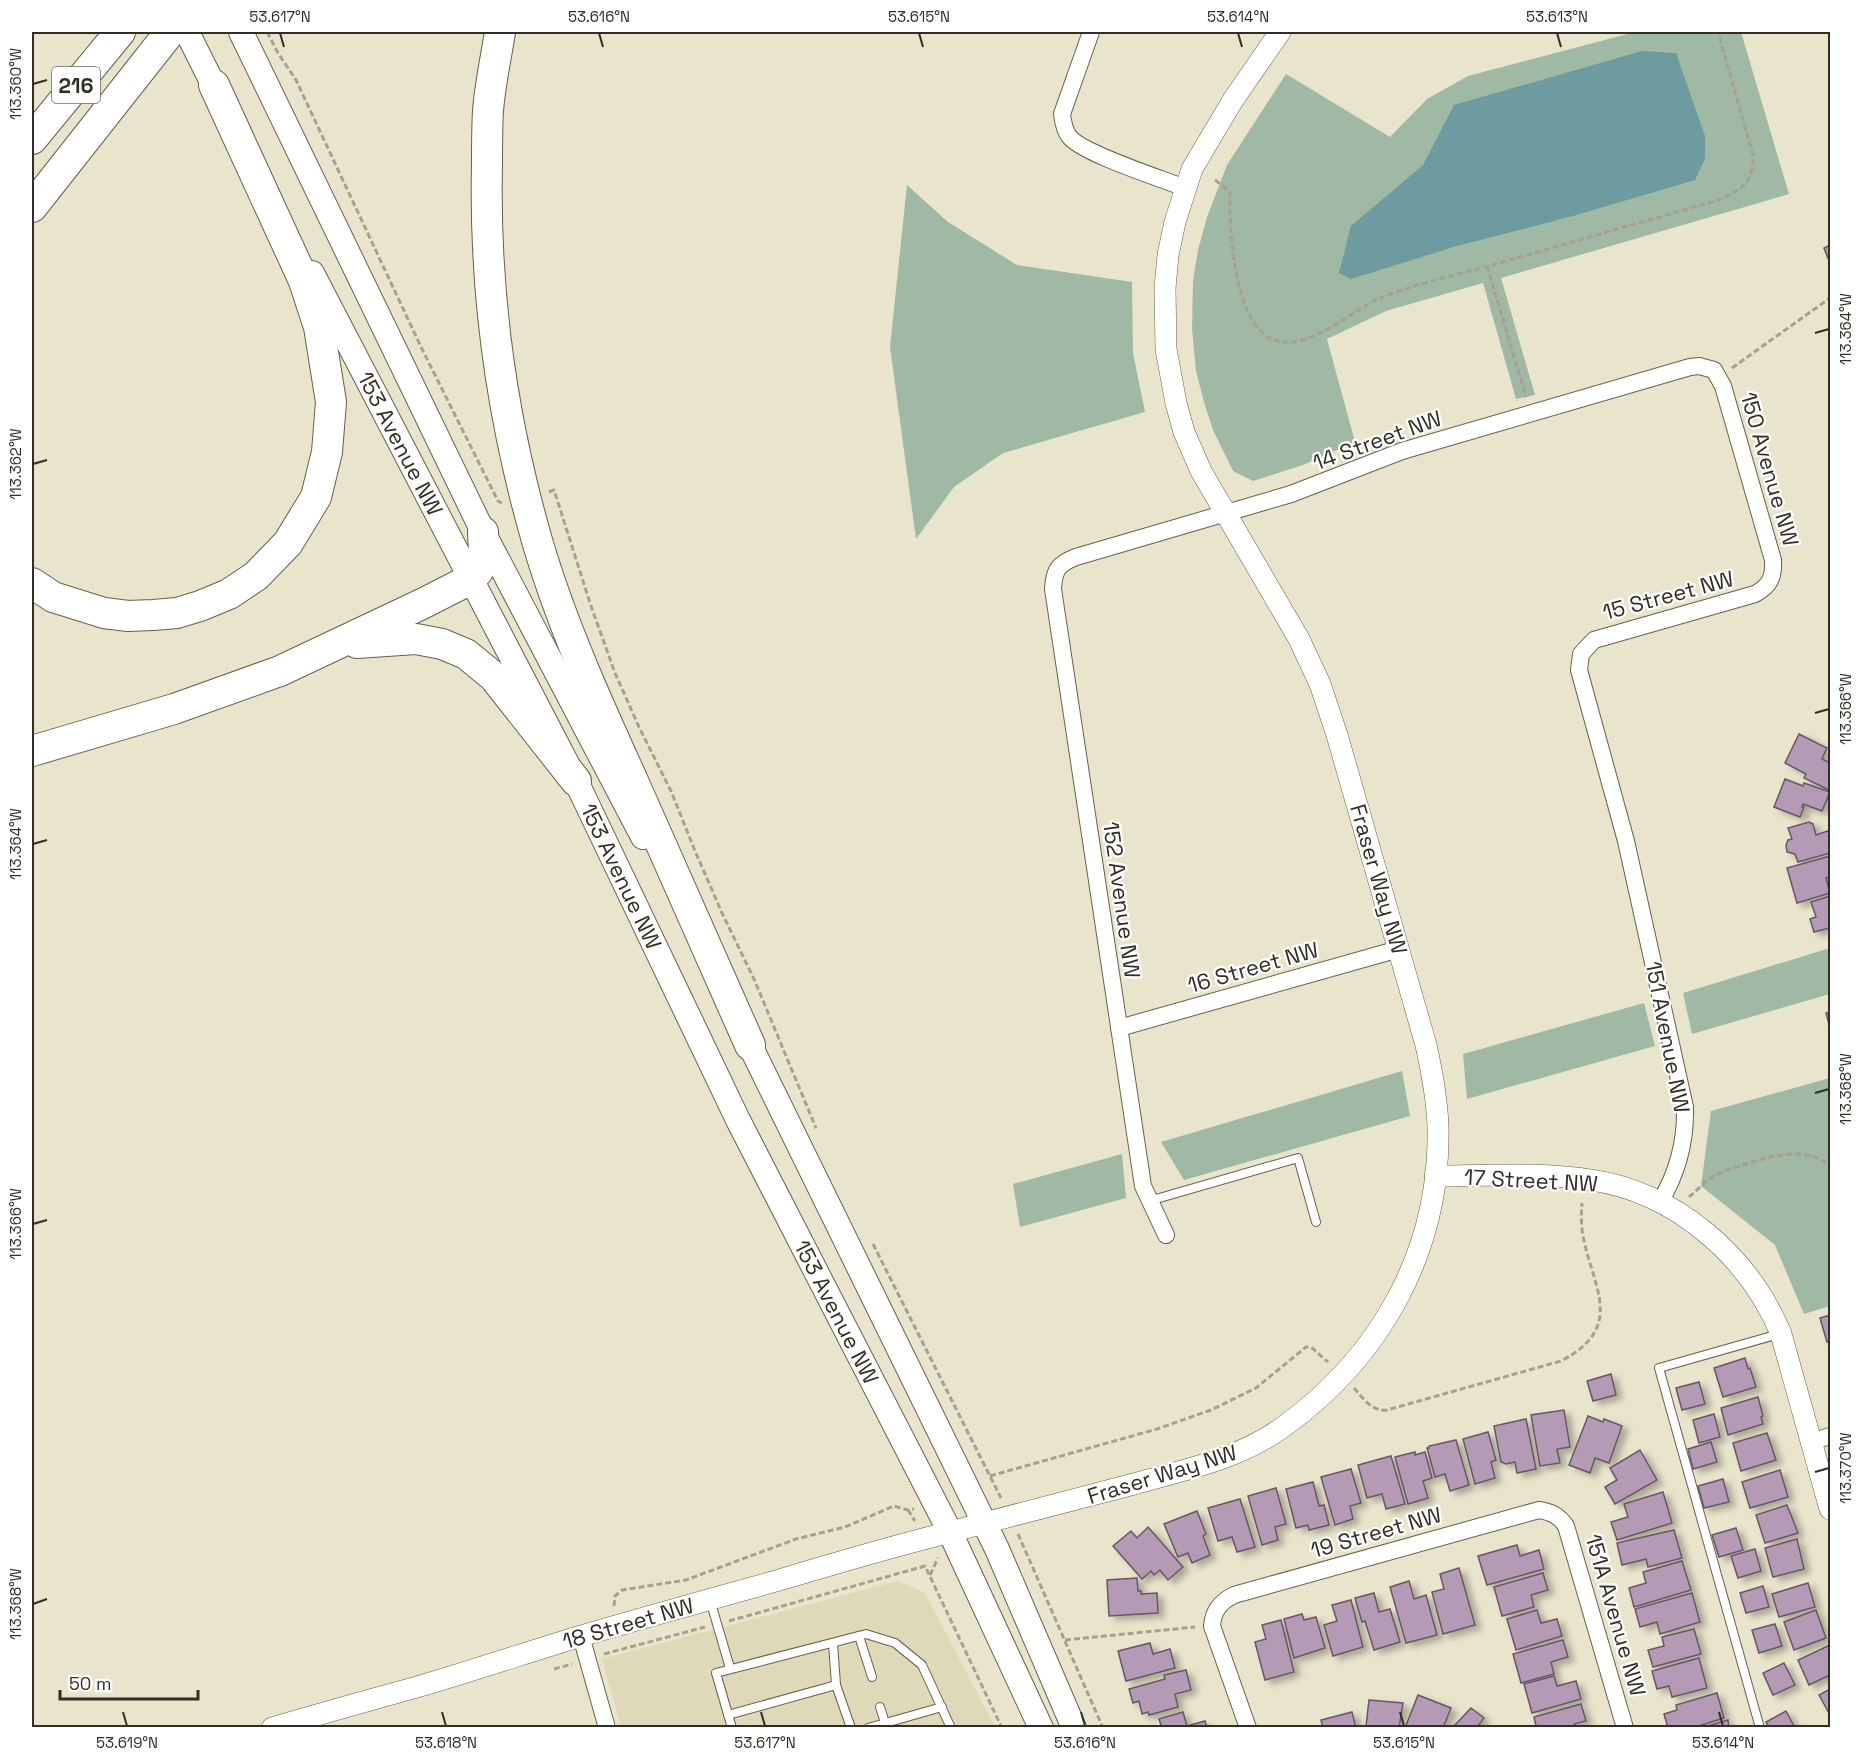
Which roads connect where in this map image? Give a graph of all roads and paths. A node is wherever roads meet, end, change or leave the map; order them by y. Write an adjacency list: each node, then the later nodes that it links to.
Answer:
1 (120, 32): 11 (highway, 216)
2 (170, 32): 14 (highway)
3 (187, 32): 10 (main road, 153 Avenue NW)
4 (241, 32): 22 (main road, 153 Avenue NW)
5 (267, 32): 20 (path)
6 (500, 32): 33 (highway)
7 (1091, 32): 13 (street)
8 (1280, 32): 13 (street, Fraser Way NW)
9 (1718, 32): 15 (path)
10 (214, 85): 24 (main road, 153 Avenue NW); 25 (highway)
11 (32, 139)
12 (1215, 180): 15 (path)
13 (1185, 188): 21 (street, Fraser Way NW)
14 (32, 207)
15 (1488, 266): 18 (path)
16 (1830, 298): 17 (path)
17 (1716, 373): 18 (street, 14 Street NW); 26 (street, 150 Avenue NW)
18 (1531, 413): 21 (street, 14 Street NW)
19 (541, 494): 34 (path)
20 (505, 504)
21 (1226, 514): 23 (street, 14 Street NW); 31 (street, Fraser Way NW)
22 (483, 532): 24 (highway); 33 (main road, 153 Avenue NW)
23 (1058, 568): 32 (street, 152 Avenue NW)
24 (471, 579): 27 (highway); 30 (main road, 153 Avenue NW)
25 (32, 583)
26 (1770, 583): 28 (street, 15 Street NW)
27 (336, 645): 29 (highway); 30 (highway)
28 (1581, 654): 39 (street, 151 Avenue NW)
29 (32, 751)
30 (576, 781): 54 (main road, 153 Avenue NW)
31 (1399, 949): 32 (street, 16 Street NW); 36 (street, Fraser Way NW)
32 (1119, 1028): 38 (street, 152 Avenue NW)
33 (750, 1045): 53 (main road, 153 Avenue NW)
34 (818, 1132)
35 (1830, 1165): 37 (path)
36 (1436, 1176): 39 (street, 17 Street NW); 53 (street, Fraser Way NW)
37 (1689, 1197)
38 (1148, 1201): 41 (lane); 43 (street, 152 Avenue NW)
39 (1660, 1202): 44 (street)
40 (1582, 1203): 46 (path)
41 (1316, 1222)
42 (868, 1235): 48 (path)
43 (1166, 1235)
44 (1781, 1334): 47 (street); 89 (lane)
45 (1329, 1364): 48 (path)
46 (1354, 1388)
47 (1821, 1439): 50 (street)
48 (990, 1476): 49 (path)
49 (998, 1493)
50 (1830, 1509)
51 (908, 1510): 59 (path)
52 (1559, 1517): 61 (street, 19 Street NW); 88 (street, 151A Avenue NW)
53 (985, 1524): 54 (street, 18 Street NW); 85 (main road, 153 Avenue NW)
54 (950, 1532): 58 (street, 18 Street NW); 76 (main road, 153 Avenue NW)
55 (1023, 1545): 65 (path)
56 (938, 1557): 57 (path)
57 (930, 1575): 60 (path); 84 (path)
58 (710, 1600): 63 (street, 18 Street NW); 69 (lane)
59 (614, 1607)
60 (734, 1619)
61 (1212, 1621): 65 (path); 87 (street)
62 (700, 1628): 67 (path)
63 (581, 1636): 78 (street, 18 Street NW); 79 (street)
64 (859, 1636): 66 (lane); 71 (lane); 74 (lane)
65 (1065, 1640): 86 (path)
66 (833, 1643): 69 (lane); 72 (lane)
67 (605, 1654)
68 (575, 1663): 70 (path)
69 (730, 1668): 75 (lane)
70 (554, 1669)
71 (872, 1677)
72 (836, 1685): 75 (lane); 81 (lane)
73 (880, 1707): 77 (lane)
74 (942, 1707): 77 (lane); 83 (lane)
75 (728, 1715): 80 (lane)
76 (1035, 1722)
77 (885, 1723): 82 (lane)
78 (272, 1728)
79 (607, 1728)
80 (732, 1728)
81 (851, 1728)
82 (867, 1728)
83 (951, 1728)
84 (1002, 1728)
85 (1074, 1728)
86 (1103, 1728)
87 (1248, 1728)
88 (1625, 1728)
89 (1760, 1728)

